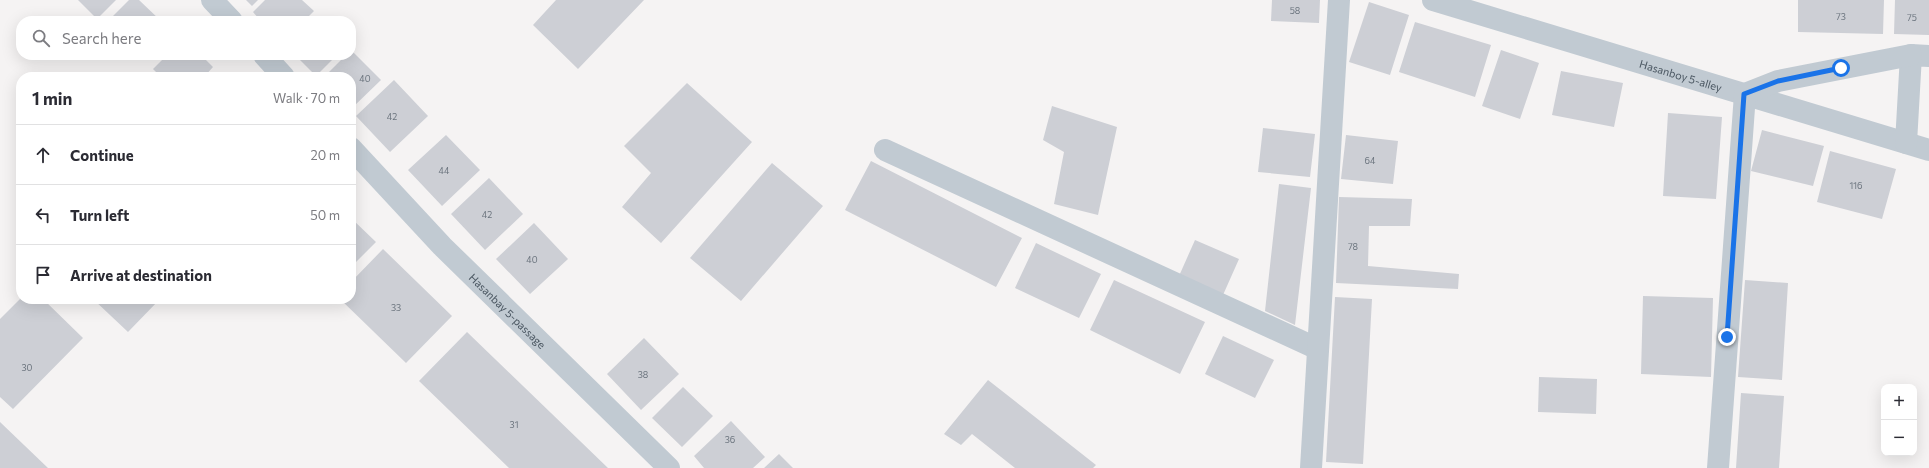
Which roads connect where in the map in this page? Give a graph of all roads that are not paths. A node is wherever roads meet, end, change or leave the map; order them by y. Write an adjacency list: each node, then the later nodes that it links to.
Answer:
1 (212, 0): 4 (street)
2 (1339, 0): 13 (street)
3 (1432, 0): 8 (street, Hasanboy 5-alley)
4 (227, 16)
5 (1920, 56): 8 (street); 9 (street)
6 (269, 60): 7 (street)
7 (279, 72)
8 (1744, 94): 9 (street, Hasanboy 5-alley); 16 (street)
9 (1906, 143): 11 (street, Hasanboy 5-alley)
10 (885, 150): 13 (street)
11 (1929, 150)
12 (356, 153): 14 (street, Hasanbay 5-passage)
13 (1318, 349): 15 (street)
14 (669, 468)
15 (1311, 468)
16 (1718, 468)

